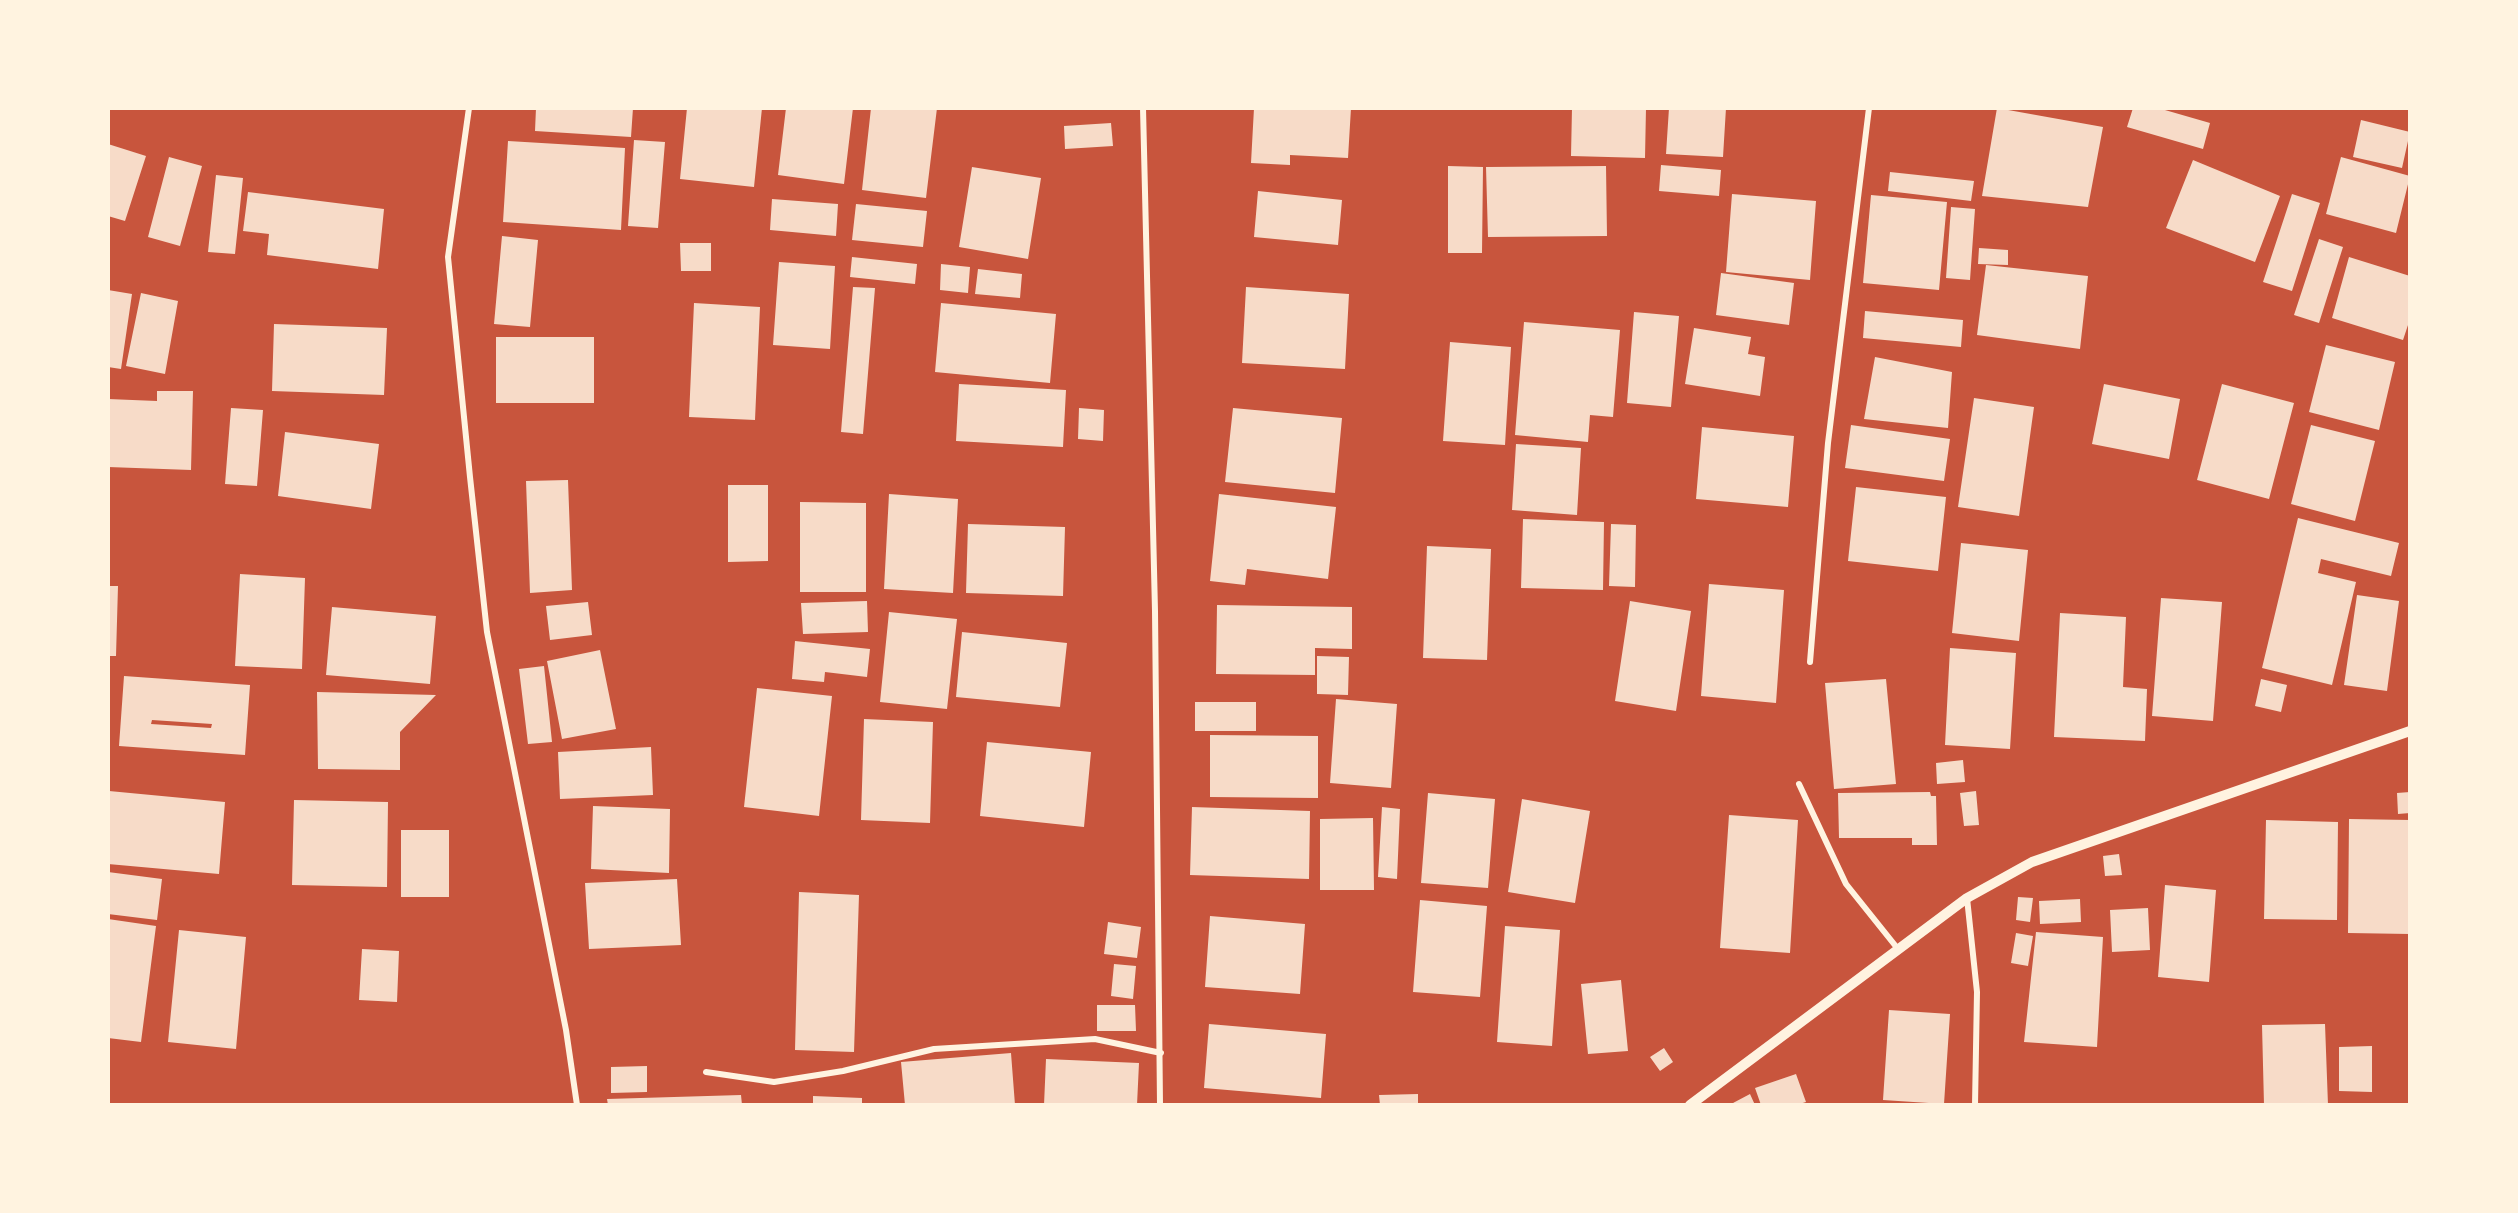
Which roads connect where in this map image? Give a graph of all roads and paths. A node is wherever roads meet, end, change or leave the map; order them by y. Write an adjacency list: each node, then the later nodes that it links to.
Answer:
1 (469, 108): 11 (street)
2 (1143, 108): 9 (street)
3 (1869, 108): 4 (street)
4 (1810, 662)
5 (2410, 731): 7 (street)
6 (1799, 784): 8 (street)
7 (1967, 898): 8 (street); 14 (street)
8 (1898, 949): 13 (street)
9 (1161, 1053): 10 (street); 12 (street)
10 (706, 1072)
11 (577, 1105)
12 (1160, 1105)
13 (1690, 1105)
14 (1975, 1105)

